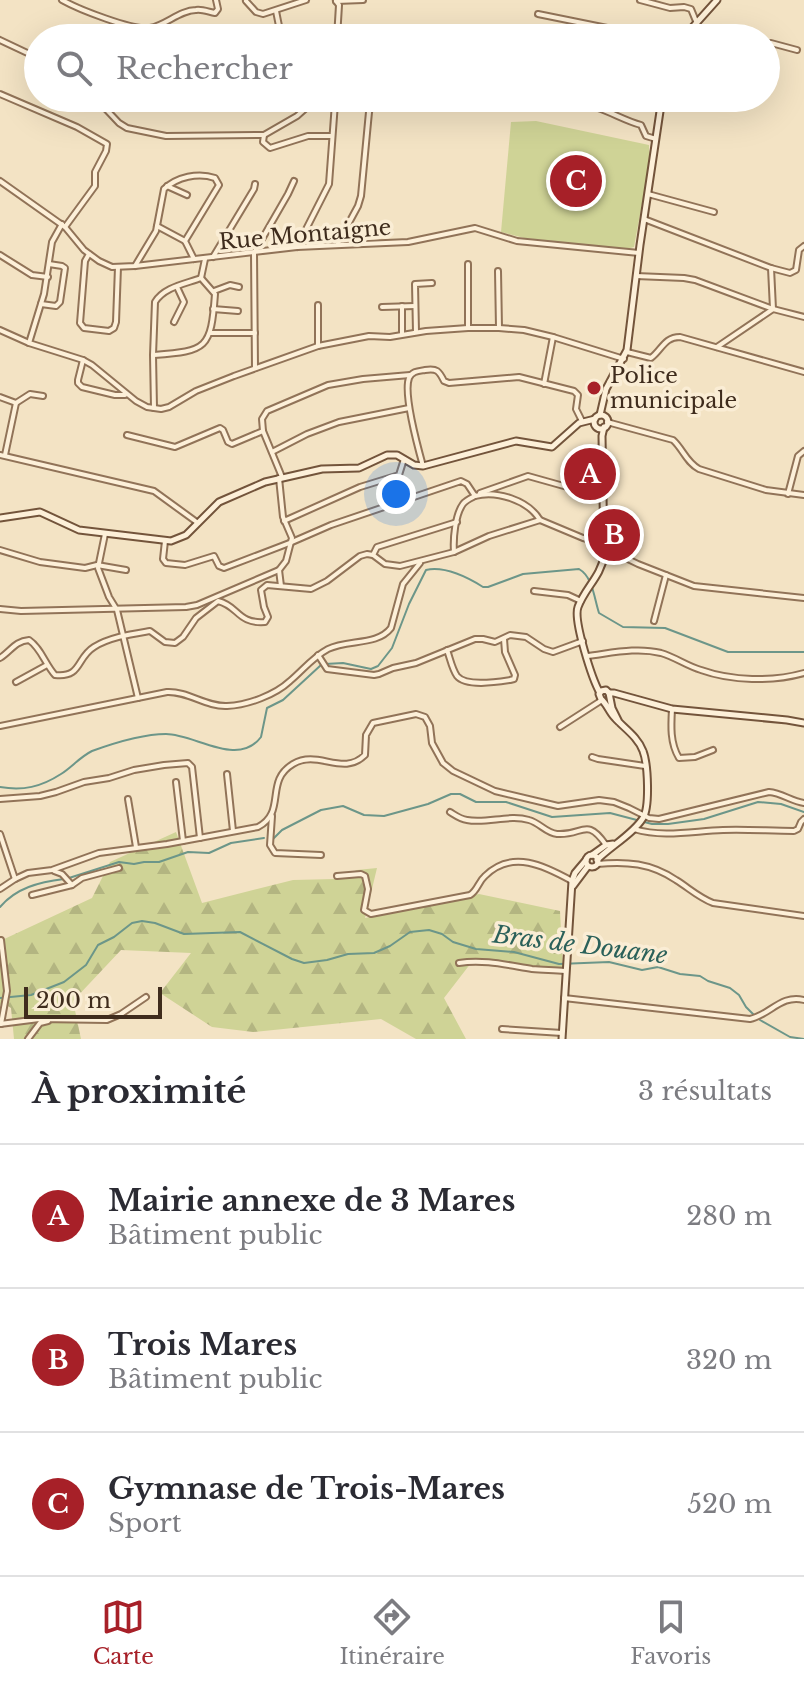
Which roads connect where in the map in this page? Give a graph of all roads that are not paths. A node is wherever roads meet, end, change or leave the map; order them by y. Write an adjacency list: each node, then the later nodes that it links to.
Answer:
1 (62, 0): 13 (street)
2 (216, 0): 14 (street)
3 (239, 0): 9 (street)
4 (306, 0): 10 (street)
5 (335, 0): 6 (street); 16 (street)
6 (363, 0)
7 (640, 0): 12 (street)
8 (717, 0): 12 (main road)
9 (247, 1): 10 (street)
10 (276, 11): 15 (street)
11 (538, 14): 17 (street)
12 (696, 22)
13 (127, 24)
14 (161, 24)
15 (279, 24)
16 (338, 24)
17 (587, 24)
18 (0, 40): 21 (street)
19 (780, 45): 20 (street)
20 (797, 50)
21 (24, 51)
22 (0, 94): 23 (street)
23 (24, 104)
24 (42, 112): 42 (street)
25 (110, 112): 31 (street)
26 (302, 112): 31 (street)
27 (334, 112): 32 (street)
28 (369, 112): 45 (street)
29 (611, 112): 33 (street)
30 (660, 112): 33 (main road)
31 (264, 135): 32 (street)
32 (332, 136): 47 (street)
33 (657, 139): 38 (main road)
34 (0, 181): 42 (street, Rue Montaigne)
35 (294, 181): 48 (street)
36 (255, 184): 52 (street)
37 (167, 186): 39 (street); 43 (street); 44 (street)
38 (648, 194): 40 (street); 41 (main road)
39 (187, 195)
40 (714, 212)
41 (644, 219): 49 (main road); 59 (street)
42 (64, 225): 50 (street, Rue Montaigne); 55 (street)
43 (157, 226): 44 (street); 57 (street)
44 (185, 241): 54 (street)
45 (337, 244): 47 (street, Rue Montaigne); 49 (street, Rue Montaigne)
46 (804, 246): 59 (street)
47 (297, 247): 48 (street, Rue Montaigne)
48 (254, 253): 52 (street, Rue Montaigne); 83 (street)
49 (639, 253): 61 (main road)
50 (89, 254): 58 (street, Rue Montaigne); 58 (street)
51 (0, 255): 62 (street)
52 (213, 257): 53 (street, Rue Montaigne)
53 (205, 259): 54 (street, Rue Montaigne); 63 (street)
54 (194, 260): 57 (street, Rue Montaigne)
55 (49, 264): 62 (street); 68 (street)
56 (468, 264): 78 (street)
57 (135, 266): 58 (street, Rue Montaigne)
58 (118, 267)
59 (771, 268): 74 (street)
60 (498, 271): 79 (street)
61 (636, 276): 74 (street); 89 (main road)
62 (48, 277): 68 (street)
63 (201, 278): 65 (street); 67 (street)
64 (432, 283): 71 (street)
65 (177, 287): 77 (street); 90 (street)
66 (239, 287): 67 (street)
67 (214, 291): 73 (street)
68 (41, 304): 86 (street)
69 (318, 305): 87 (street)
70 (402, 306): 71 (street); 72 (street); 84 (street)
71 (415, 306): 81 (street)
72 (382, 307)
73 (213, 309): 75 (street); 82 (street)
74 (773, 309): 76 (street); 88 (street)
75 (238, 311)
76 (804, 317)
77 (174, 322)
78 (468, 328): 79 (street); 81 (street)
79 (499, 328): 85 (street)
80 (0, 330): 86 (street)
81 (416, 332): 84 (street)
82 (210, 333): 83 (street); 90 (street)
83 (255, 333): 93 (street)
84 (402, 334): 87 (street)
85 (553, 337): 91 (street); 96 (street)
86 (29, 343): 92 (street)
87 (318, 346): 93 (street)
88 (717, 347): 89 (street); 94 (street)
89 (627, 352): 91 (main road)
90 (153, 355): 101 (street)
91 (624, 359): 103 (main road)
92 (83, 360): 97 (street); 97 (street)
93 (255, 369): 101 (street)
94 (804, 372)
95 (410, 375): 96 (street); 102 (street); 104 (street)
96 (544, 384): 103 (street)
97 (126, 394): 101 (street)
98 (43, 396): 100 (street)
99 (0, 397): 100 (street)
100 (16, 403): 108 (street)
101 (154, 408)
102 (410, 408): 107 (street); 110 (street)
103 (598, 420): 110 (main road); 112 (street); 115 (main road)
104 (263, 431): 105 (street); 107 (street)
105 (127, 435)
106 (804, 451): 112 (street)
107 (272, 452): 111 (street)
108 (2, 455): 120 (street)
109 (404, 459): 110 (main road); 111 (main road); 118 (street)
110 (423, 466)
111 (280, 478): 118 (street); 120 (main road)
112 (788, 494): 114 (street)
113 (476, 495): 115 (street); 117 (street); 119 (street); 123 (street)
114 (804, 495)
115 (603, 497): 124 (main road)
116 (0, 518): 121 (main road)
117 (540, 520): 124 (street); 126 (street)
118 (284, 521): 123 (street)
119 (457, 522): 126 (street); 127 (street)
120 (198, 523): 122 (main road)
121 (105, 534): 122 (main road); 129 (street)
122 (165, 541): 123 (street)
123 (292, 542): 131 (street)
124 (605, 546): 132 (street); 136 (main road)
125 (0, 550): 129 (street)
126 (454, 552): 128 (street)
127 (373, 555): 128 (street); 133 (street)
128 (422, 561): 144 (street)
129 (97, 565): 130 (street); 138 (street)
130 (126, 570)
131 (279, 570): 133 (street); 138 (street)
132 (666, 575): 135 (street); 139 (street)
133 (281, 586): 140 (street)
134 (534, 591): 136 (street)
135 (804, 598)
136 (581, 601): 142 (main road)
137 (0, 609): 138 (street)
138 (117, 610): 140 (street)
139 (654, 621)
140 (124, 636): 147 (street); 151 (street)
141 (504, 639): 142 (street); 143 (street); 143 (street)
142 (583, 641): 145 (main road)
143 (447, 650): 144 (street)
144 (318, 655): 151 (street)
145 (587, 656): 148 (street); 150 (main road)
146 (0, 658): 147 (street)
147 (47, 665): 149 (street)
148 (804, 673)
149 (16, 682)
150 (604, 696): 152 (main road); 155 (street); 158 (main road)
151 (138, 698): 154 (street)
152 (672, 709): 153 (main road); 156 (street)
153 (804, 723)
154 (0, 726)
155 (560, 727)
156 (713, 750)
157 (592, 757): 158 (street)
158 (645, 766): 166 (main road)
159 (227, 774): 169 (street)
160 (176, 782): 172 (street)
161 (0, 799): 171 (street)
162 (128, 799): 175 (street)
163 (804, 803): 166 (street)
164 (450, 812): 174 (street)
165 (273, 814): 166 (street); 169 (street); 176 (street)
166 (644, 818): 168 (main road)
167 (804, 819): 168 (street)
168 (636, 828): 173 (main road)
169 (233, 831): 171 (street)
170 (0, 834): 181 (street)
171 (200, 838): 172 (street)
172 (183, 841): 175 (street)
173 (614, 843): 174 (main road); 177 (main road)
174 (606, 845): 177 (main road)
175 (136, 847): 179 (street)
176 (321, 855)
177 (592, 861): 182 (main road); 186 (street)
178 (119, 868): 183 (street)
179 (52, 870): 181 (street); 183 (street)
180 (337, 876): 182 (street)
181 (15, 879): 184 (street)
182 (574, 884): 190 (main road)
183 (72, 885): 185 (street)
184 (0, 889)
185 (32, 895)
186 (804, 916)
187 (1, 940): 189 (street)
188 (459, 963): 190 (street)
189 (2, 965): 195 (street)
190 (566, 970): 192 (main road)
191 (146, 997): 194 (street)
192 (564, 998): 193 (street); 197 (main road)
193 (804, 1000)
194 (50, 1020): 195 (street); 198 (street)
195 (0, 1024)
196 (502, 1029): 197 (street)
197 (562, 1036)
198 (28, 1039)

